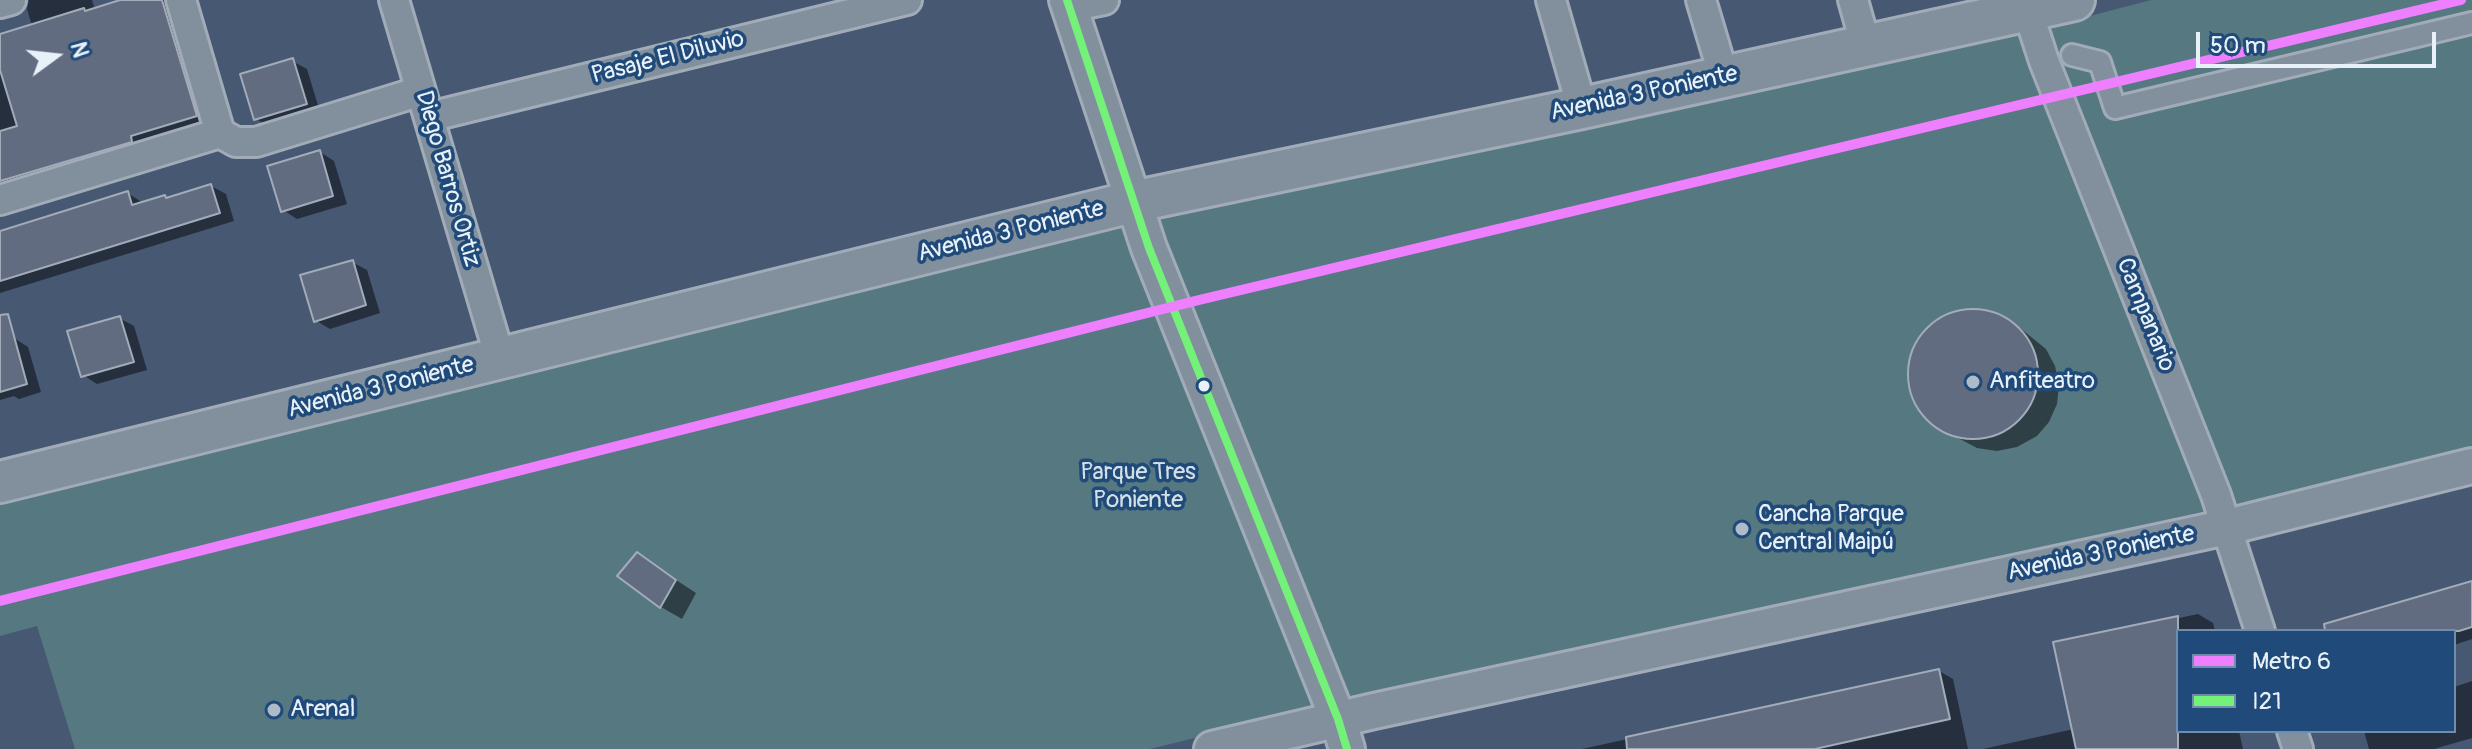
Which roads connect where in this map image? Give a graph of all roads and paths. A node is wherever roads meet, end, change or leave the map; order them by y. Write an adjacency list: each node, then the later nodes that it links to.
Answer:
1 (11, 0): 10 (street)
2 (181, 0): 20 (street)
3 (394, 0): 18 (street, Diego Barros Ortiz)
4 (907, 0): 13 (street, Pasaje El Diluvio)
5 (1104, 0): 11 (street)
6 (1551, 0): 19 (street)
7 (1701, 0): 17 (street)
8 (1853, 0): 15 (street)
9 (2074, 0): 12 (main road, Avenida 3 Poniente)
10 (0, 3)
11 (1068, 4): 22 (street)
12 (2026, 6): 15 (main road, Avenida 3 Poniente); 26 (street, Campanario)
13 (827, 9): 18 (street, Pasaje El Diluvio)
14 (2472, 23): 16 (street)
15 (1866, 46): 17 (main road, Avenida 3 Poniente)
16 (2072, 55)
17 (1724, 77): 19 (main road, Avenida 3 Poniente)
18 (425, 104): 20 (street, Pasaje El Diluvio); 23 (street, Diego Barros Ortiz)
19 (1582, 108): 22 (main road, Avenida 3 Poniente)
20 (220, 133): 21 (street, Pasaje El Diluvio)
21 (0, 200)
22 (1132, 202): 23 (main road, Avenida 3 Poniente); 28 (street)
23 (500, 358): 25 (main road, Avenida 3 Poniente)
24 (2472, 466): 26 (street, Avenida 3 Poniente)
25 (0, 482)
26 (2227, 527): 27 (street, Campanario); 28 (street, Avenida 3 Poniente)
27 (2259, 629)
28 (1342, 734): 29 (street, Avenida 3 Poniente)
29 (1212, 749)

